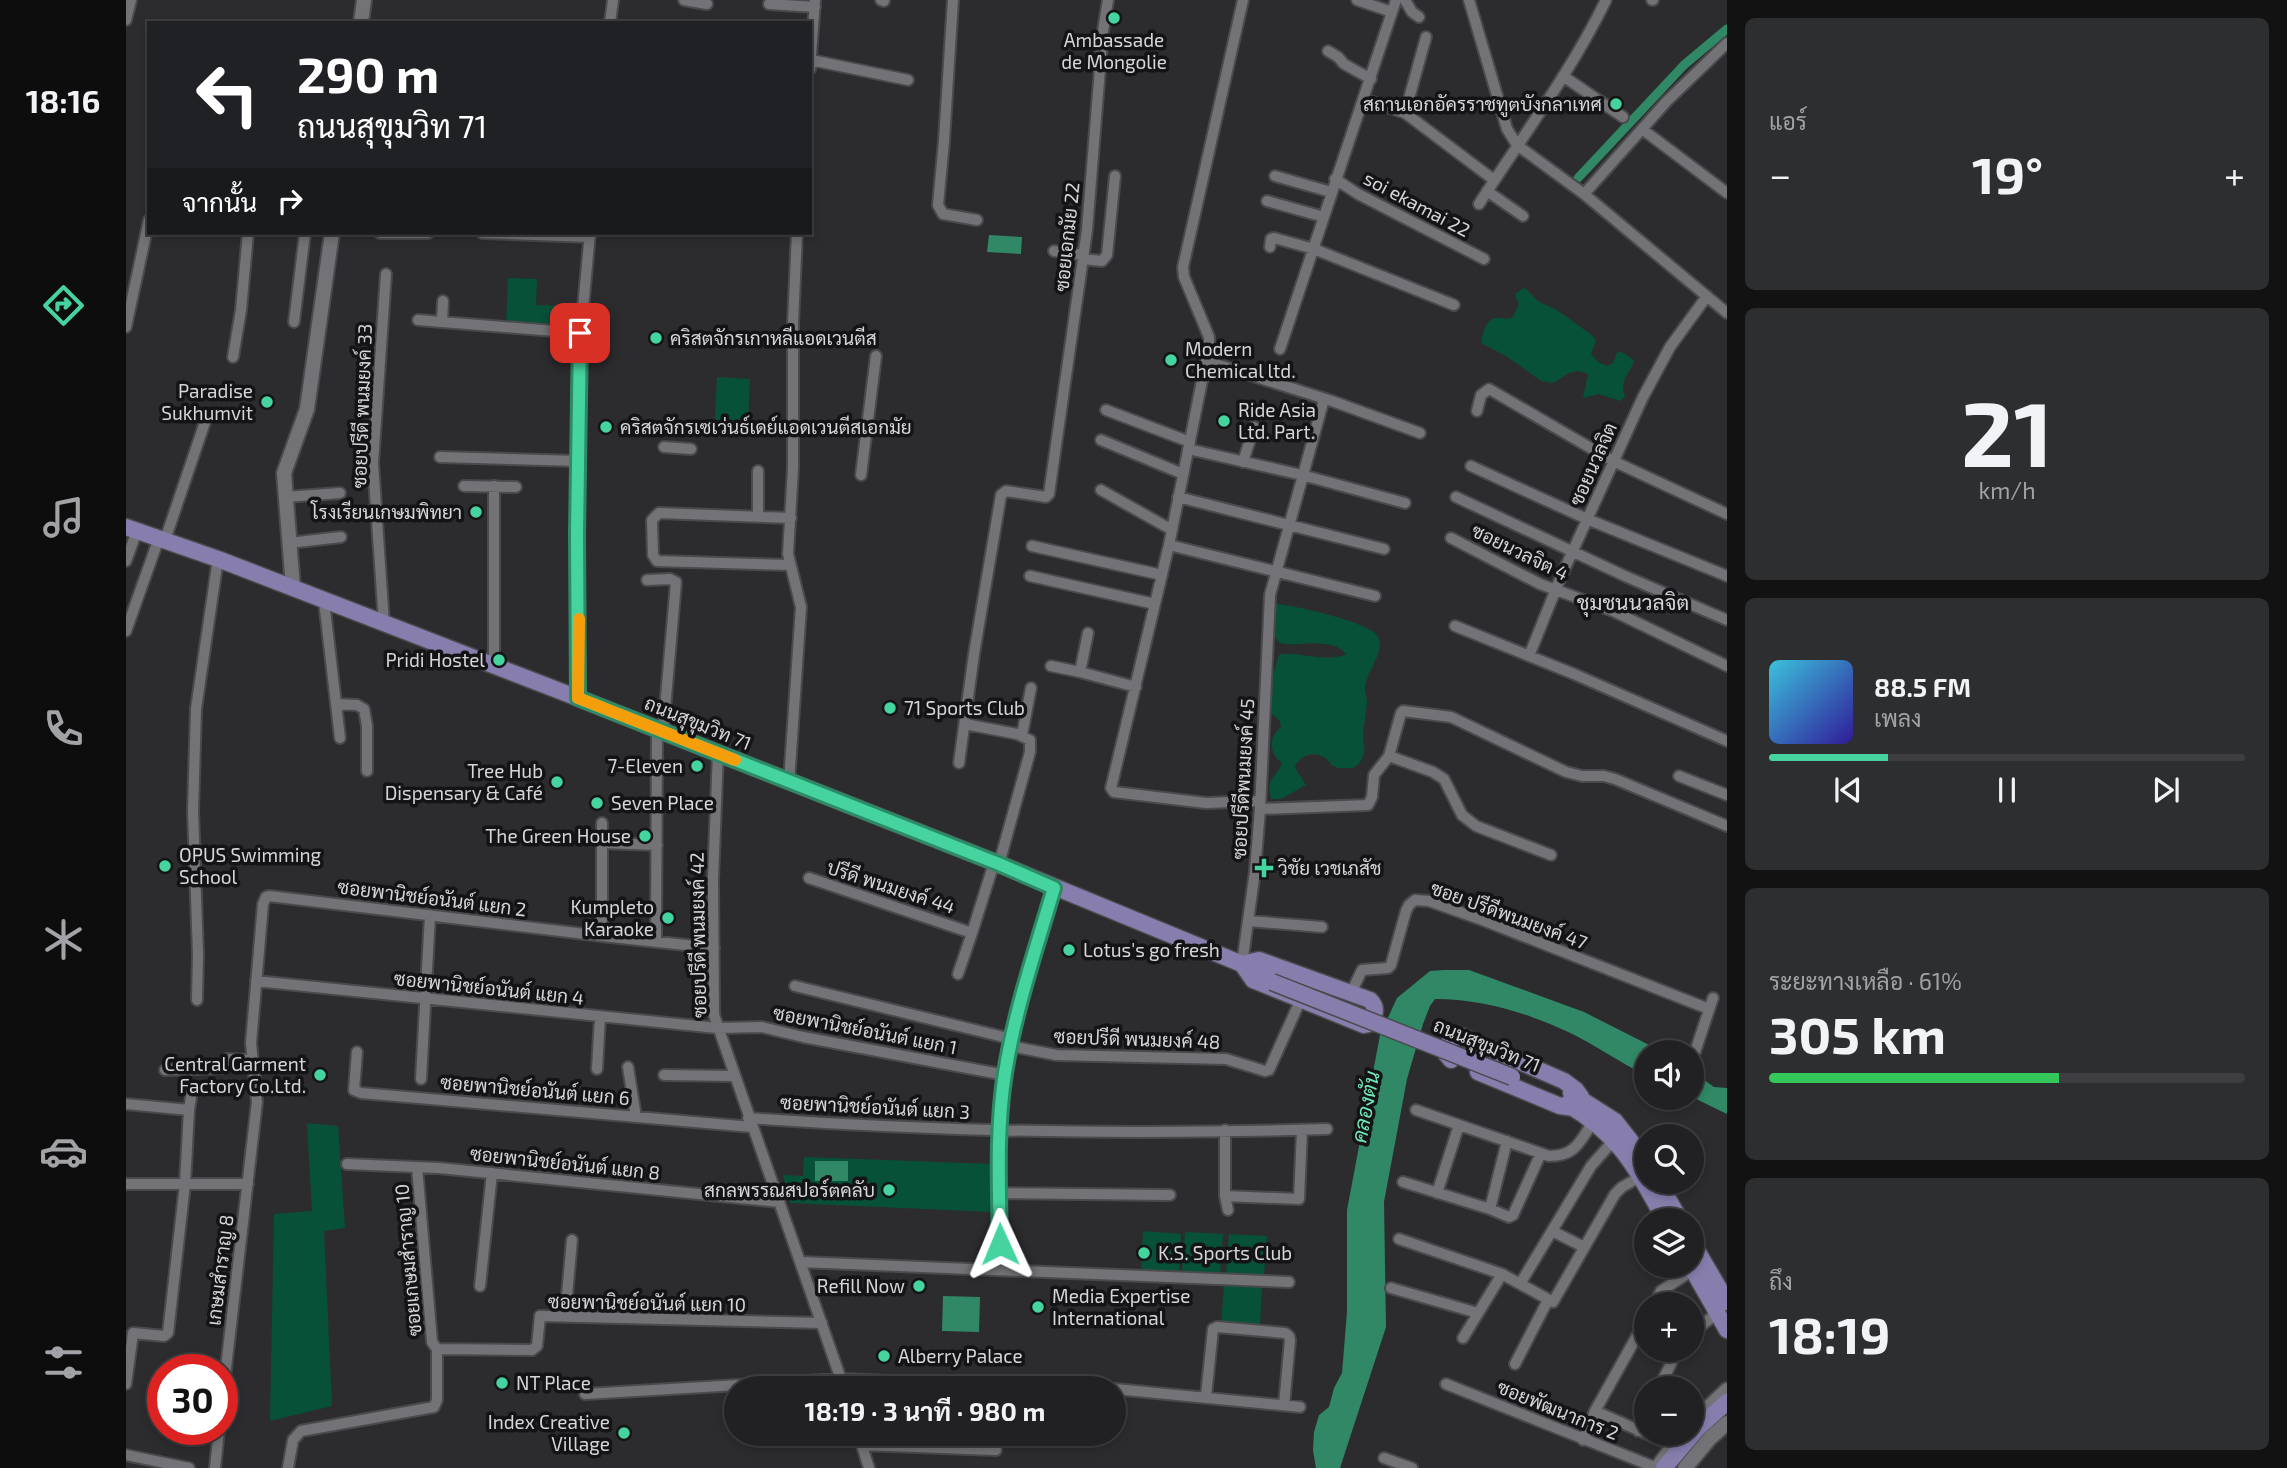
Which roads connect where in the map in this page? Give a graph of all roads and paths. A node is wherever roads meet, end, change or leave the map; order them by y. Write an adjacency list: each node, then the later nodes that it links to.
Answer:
1 (131, 0): 18 (street)
2 (364, 0): 19 (street)
3 (613, 0): 20 (street)
4 (684, 0): 14 (street)
5 (953, 0): 46 (street)
6 (1108, 0): 56 (street, ซอยเอกมัย 22)
7 (1243, 0): 71 (street)
8 (1357, 0): 16 (street)
9 (1396, 0): 16 (street)
10 (1405, 0): 17 (street)
11 (1469, 0): 33 (street)
12 (1606, 0): 26 (street)
13 (815, 3): 15 (street); 22 (street)
14 (707, 4)
15 (769, 4)
16 (1392, 12): 27 (street)
17 (1419, 17)
18 (126, 20)
19 (361, 21)
20 (610, 21)
21 (1426, 37): 30 (street)
22 (812, 46)
23 (1726, 46): 32 (street)
24 (1328, 51): 27 (street)
25 (812, 60): 28 (street)
26 (1563, 76): 31 (street); 33 (street)
27 (1371, 79): 29 (street)
28 (908, 80)
29 (1364, 99): 30 (street); 36 (street)
30 (1405, 113): 37 (street)
31 (1623, 117)
32 (1642, 129): 40 (street); 41 (street)
33 (1517, 145): 37 (street); 41 (street)
34 (1115, 176): 56 (street)
35 (1275, 176): 39 (street)
36 (1335, 179): 39 (street); 57 (street, soi ekamai 22)
37 (1494, 180): 38 (street)
38 (1487, 191): 43 (street); 44 (street)
39 (1331, 192): 45 (street)
40 (1727, 192)
41 (1584, 194): 59 (street)
42 (1267, 201): 45 (street)
43 (1479, 204)
44 (1523, 216)
45 (1324, 217): 54 (street)
46 (977, 220)
47 (147, 229): 66 (street)
48 (248, 235): 70 (street)
49 (305, 235): 65 (street)
50 (332, 235): 96 (street)
51 (590, 235): 67 (street)
52 (797, 235): 102 (street)
53 (1269, 247): 54 (street)
54 (1314, 249): 61 (street); 68 (street)
55 (1054, 251): 56 (street)
56 (1083, 257): 142 (street, ซอยเอกมัย 22)
57 (1484, 259)
58 (386, 274): 129 (street, ซอยปรีดี พนมยงค์ 33)
59 (1707, 296): 62 (street); 85 (street, ซอยนวลจิต)
60 (443, 301): 64 (street)
61 (1454, 305)
62 (1727, 313)
63 (418, 320): 64 (street)
64 (442, 321): 67 (street)
65 (294, 322)
66 (126, 327)
67 (580, 333): 83 (street)
68 (1280, 349)
69 (876, 356): 89 (street)
70 (233, 357)
71 (1206, 361): 72 (street); 79 (street)
72 (1324, 399): 77 (street); 90 (street, ซอยปรีดีพนมยงค์ 45)
73 (1106, 410): 79 (street)
74 (1476, 411): 85 (street)
75 (205, 422): 109 (street)
76 (1254, 427): 84 (street)
77 (1420, 433)
78 (1101, 440): 88 (street)
79 (1189, 446): 84 (street); 88 (street)
80 (664, 447): 81 (street)
81 (691, 449)
82 (440, 457): 83 (street)
83 (578, 461): 140 (street)
84 (1243, 461): 90 (street)
85 (1613, 461): 100 (street); 103 (street, ซอยนวลจิต)
86 (1471, 466): 103 (street)
87 (758, 471): 101 (street)
88 (1183, 474): 97 (street)
89 (862, 475)
90 (1302, 475): 99 (street); 104 (street, ซอยปรีดีพนมยงค์ 45)
91 (464, 486): 92 (street)
92 (494, 486): 93 (street); 134 (street)
93 (516, 487)
94 (1101, 490): 106 (street)
95 (340, 493): 96 (street)
96 (285, 497): 110 (street)
97 (1178, 497): 104 (street); 106 (street)
98 (1455, 497): 114 (street)
99 (1405, 503)
100 (1727, 514)
101 (758, 517): 102 (street); 117 (street)
102 (791, 518): 117 (street)
103 (1587, 519): 114 (street, ซอยนวลจิต); 121 (street)
104 (1288, 526): 113 (street); 118 (street, ซอยปรีดีพนมยงค์ 45)
105 (131, 529): 109 (main road, ถนนสุขุมวิท 71); 116 (street)
106 (1172, 530): 111 (street)
107 (341, 537): 110 (street)
108 (1451, 538): 124 (street, ซอยนวลจิต 4)
109 (162, 539): 115 (main road, ถนนสุขุมวิท 71); 131 (street)
110 (289, 542): 123 (street)
111 (1168, 545): 118 (street); 119 (street)
112 (1032, 546): 119 (street)
113 (1384, 549)
114 (1572, 552): 124 (street, ซอยนวลจิต); 128 (street)
115 (218, 559): 123 (main road, ถนนสุขุมวิท 71); 177 (street)
116 (126, 561)
117 (790, 565): 152 (street)
118 (1276, 572): 125 (street); 154 (street, ซอยปรีดีพนมยงค์ 45)
119 (1162, 575): 127 (street)
120 (1030, 576): 127 (street)
121 (1727, 576)
122 (647, 580): 143 (street, ซอยปรีดี พนมยงค์ 42)
123 (293, 588): 126 (main road, ถนนสุขุมวิท 71)
124 (1555, 590): 133 (street, ซอยนวลจิต); 136 (street, ซอยนวลจิต 4)
125 (1375, 596)
126 (324, 601): 129 (main road, ถนนสุขุมวิท 71); 141 (street)
127 (1155, 604): 138 (street)
128 (1727, 620)
129 (384, 624): 134 (main road, ถนนสุขุมวิท 71)
130 (1455, 626): 133 (street)
131 (126, 631)
132 (1088, 633): 137 (street)
133 (1529, 656): 146 (street)
134 (494, 666): 140 (main road, ถนนสุขุมวิท 71)
135 (1051, 666): 137 (street)
136 (1727, 666)
137 (1080, 672): 138 (street)
138 (1136, 687): 154 (street)
139 (1031, 688): 144 (street, ปรีดี พนมยงค์ 44)
140 (578, 698): 143 (main road, ถนนสุขุมวิท 71)
141 (336, 704): 145 (street); 150 (street)
142 (965, 724): 144 (street); 149 (street)
143 (660, 730): 147 (main road, ถนนสุขุมวิท 71); 158 (street, ซอยปรีดี พนมยงค์ 42)
144 (1022, 735): 160 (street, ปรีดี พนมยงค์ 44)
145 (340, 738)
146 (1727, 741)
147 (718, 753): 152 (main road, ถนนสุขุมวิท 71); 169 (street, ซอยปรีดี พนมยงค์ 42)
148 (1389, 756): 154 (street); 156 (street); 159 (street)
149 (960, 763)
150 (367, 771)
151 (1679, 776): 153 (street)
152 (789, 782): 160 (main road, ถนนสุขุมวิท 71)
153 (1727, 795)
154 (1260, 805): 164 (street, ซอยปรีดีพนมยงค์ 45)
155 (602, 823): 157 (street)
156 (1727, 826)
157 (603, 843): 158 (street); 167 (street)
158 (657, 845): 168 (street, ซอยปรีดี พนมยงค์ 42)
159 (1552, 855)
160 (997, 863): 162 (main road, ถนนสุขุมวิท 71); 166 (street, ปรีดี พนมยงค์ 44)
161 (809, 878): 166 (street, ปรีดี พนมยงค์ 44)
162 (1054, 888): 170 (main road, ถนนสุขุมวิท 71); 181 (street)
163 (430, 915): 167 (street, ซอยพานิชย์อนันต์ แยก 2); 172 (street, ซอยพานิชย์อนันต์ แยก 2); 175 (street)
164 (1249, 921): 165 (street); 170 (street, ซอยปรีดีพนมยงค์ 45)
165 (1322, 927)
166 (972, 933): 171 (street)
167 (602, 936): 168 (street, ซอยพานิชย์อนันต์ แยก 2)
168 (656, 942): 169 (street, ซอยพานิชย์อนันต์ แยก 2)
169 (714, 948): 179 (street, ซอยปรีดี พนมยงค์ 42)
170 (1246, 966): 174 (main road); 176 (main road); 192 (main road, ถนนสุขุมวิท 71)
171 (958, 974)
172 (256, 981): 175 (street, ซอยพานิชย์อนันต์ แยก 4); 183 (street, ซอยพานิชย์อนันต์ แยก 2)
173 (795, 986): 181 (street)
174 (1351, 993): 176 (main road); 180 (street, ซอย ปรีดีพนมยงค์ 47)
175 (426, 999): 178 (street, ซอยพานิชย์อนันต์ แยก 4); 190 (street)
176 (1301, 999): 181 (street, ซอยปรีดี พนมยงค์ 48)
177 (197, 1000)
178 (600, 1017): 179 (street, ซอยพานิชย์อนันต์ แยก 4); 185 (street)
179 (718, 1028): 188 (street, ซอยพานิชย์อนันต์ แยก 1); 189 (street, ซอยปรีดี พนมยงค์ 42)
180 (1699, 1040)
181 (1011, 1043): 188 (street)
182 (357, 1052): 196 (street, ซอยพานิชย์อนันต์ แยก 6)
183 (252, 1060): 186 (street); 216 (street, ซอยพานิชย์อนันต์ แยก 2)
184 (628, 1067): 196 (street)
185 (597, 1069)
186 (165, 1070)
187 (664, 1075): 189 (street)
188 (1005, 1075): 201 (street)
189 (734, 1076): 197 (street, ซอยปรีดี พนมยงค์ 42)
190 (421, 1079)
191 (192, 1091): 194 (street)
192 (1577, 1103): 192 (main road); 198 (main road, ถนนสุขุมวิท 71); 206 (main road, ถนนสุขุมวิท 71)
193 (126, 1104): 194 (street)
194 (189, 1110): 215 (street)
195 (1416, 1110): 199 (street)
196 (636, 1117): 197 (street, ซอยพานิชย์อนันต์ แยก 6)
197 (750, 1122): 201 (street, ซอยพานิชย์อนันต์ แยก 3); 221 (street, ซอยปรีดี พนมยงค์ 42)
198 (1593, 1122): 204 (main road, ถนนสุขุมวิท 71); 207 (street)
199 (1459, 1125): 205 (street); 218 (street)
200 (1327, 1129): 203 (street, ซอยพานิชย์อนันต์ แยก 3)
201 (1000, 1130): 202 (street, ซอยพานิชย์อนันต์ แยก 3); 217 (street)
202 (1225, 1130): 203 (street, ซอยพานิชย์อนันต์ แยก 3); 220 (street)
203 (1302, 1130): 220 (street)
204 (1614, 1140): 208 (main road, ถนนสุขุมวิท 71); 224 (street)
205 (1507, 1141): 207 (street); 222 (street)
206 (1634, 1152)
207 (1541, 1153): 222 (street)
208 (1634, 1162)
209 (348, 1164): 210 (street, ซอยพานิชย์อนันต์ แยก 8)
210 (417, 1167): 211 (street, ซอยพานิชย์อนันต์ แยก 8); 248 (street, ซอยเกษมสำราญ 10)
211 (492, 1173): 221 (street, ซอยพานิชย์อนันต์ แยก 8); 236 (street)
212 (1634, 1177): 227 (street)
213 (1403, 1182): 218 (street)
214 (126, 1184): 215 (street)
215 (185, 1184): 216 (street); 253 (street)
216 (248, 1184): 249 (street, เกษมสำราญ 8)
217 (1000, 1193): 219 (street); 230 (street)
218 (1437, 1193): 222 (street)
219 (1170, 1195)
220 (1225, 1196): 223 (street)
221 (779, 1202): 228 (street, ซอยปรีดี พนมยงค์ 42)
222 (1490, 1209)
223 (1228, 1210)
224 (1552, 1231): 227 (street); 235 (street)
225 (1399, 1239): 231 (street)
226 (572, 1240): 242 (street)
227 (1584, 1247): 239 (street)
228 (801, 1262): 230 (street); 243 (street, ซอยปรีดี พนมยงค์ 42)
229 (1704, 1268): 240 (main road)
230 (1001, 1269): 234 (street)
231 (1503, 1274): 235 (street); 241 (street)
232 (1679, 1278): 238 (street)
233 (1700, 1278): 240 (main road)
234 (1290, 1282)
235 (1520, 1284): 239 (street)
236 (480, 1286)
237 (1391, 1288): 241 (street)
238 (1661, 1292)
239 (1550, 1301): 250 (street)
240 (1722, 1308): 244 (street); 245 (main road)
241 (1478, 1313): 246 (street)
242 (565, 1317): 243 (street, ซอยพานิชย์อนันต์ แยก 10); 248 (street, ซอยพานิชย์อนันต์ แยก 10)
243 (822, 1323): 251 (street, ซอยปรีดี พนมยงค์ 42)
244 (1704, 1323)
245 (1727, 1330)
246 (1463, 1338)
247 (1634, 1341): 264 (street)
248 (437, 1349): 278 (street)
249 (228, 1354)
250 (1515, 1364)
251 (840, 1376)
252 (1727, 1377): 263 (street)
253 (126, 1384)
254 (1446, 1384): 268 (street, ซอยพัฒนาการ 2)
255 (724, 1388): 258 (street)
256 (1126, 1390): 259 (street)
257 (1727, 1390): 263 (street)
258 (585, 1394)
259 (1206, 1396): 261 (street); 261 (street)
260 (1727, 1402): 282 (main road)
261 (1284, 1405): 262 (street)
262 (1300, 1407)
263 (1705, 1410)
264 (1595, 1411): 267 (street); 268 (street)
265 (1727, 1413): 283 (main road)
266 (1727, 1423): 284 (street)
267 (1634, 1429)
268 (1583, 1440): 281 (street, ซอยพัฒนาการ 2)
269 (217, 1445): 277 (street)
270 (862, 1446): 279 (street)
271 (889, 1446): 273 (street)
272 (1671, 1446): 281 (street)
273 (996, 1450)
274 (126, 1455): 276 (street)
275 (1384, 1458): 280 (street)
276 (189, 1468)
277 (215, 1468)
278 (288, 1468)
279 (869, 1468)
280 (1412, 1468)
281 (1657, 1468)
282 (1664, 1468)
283 (1674, 1468)
284 (1685, 1468)

